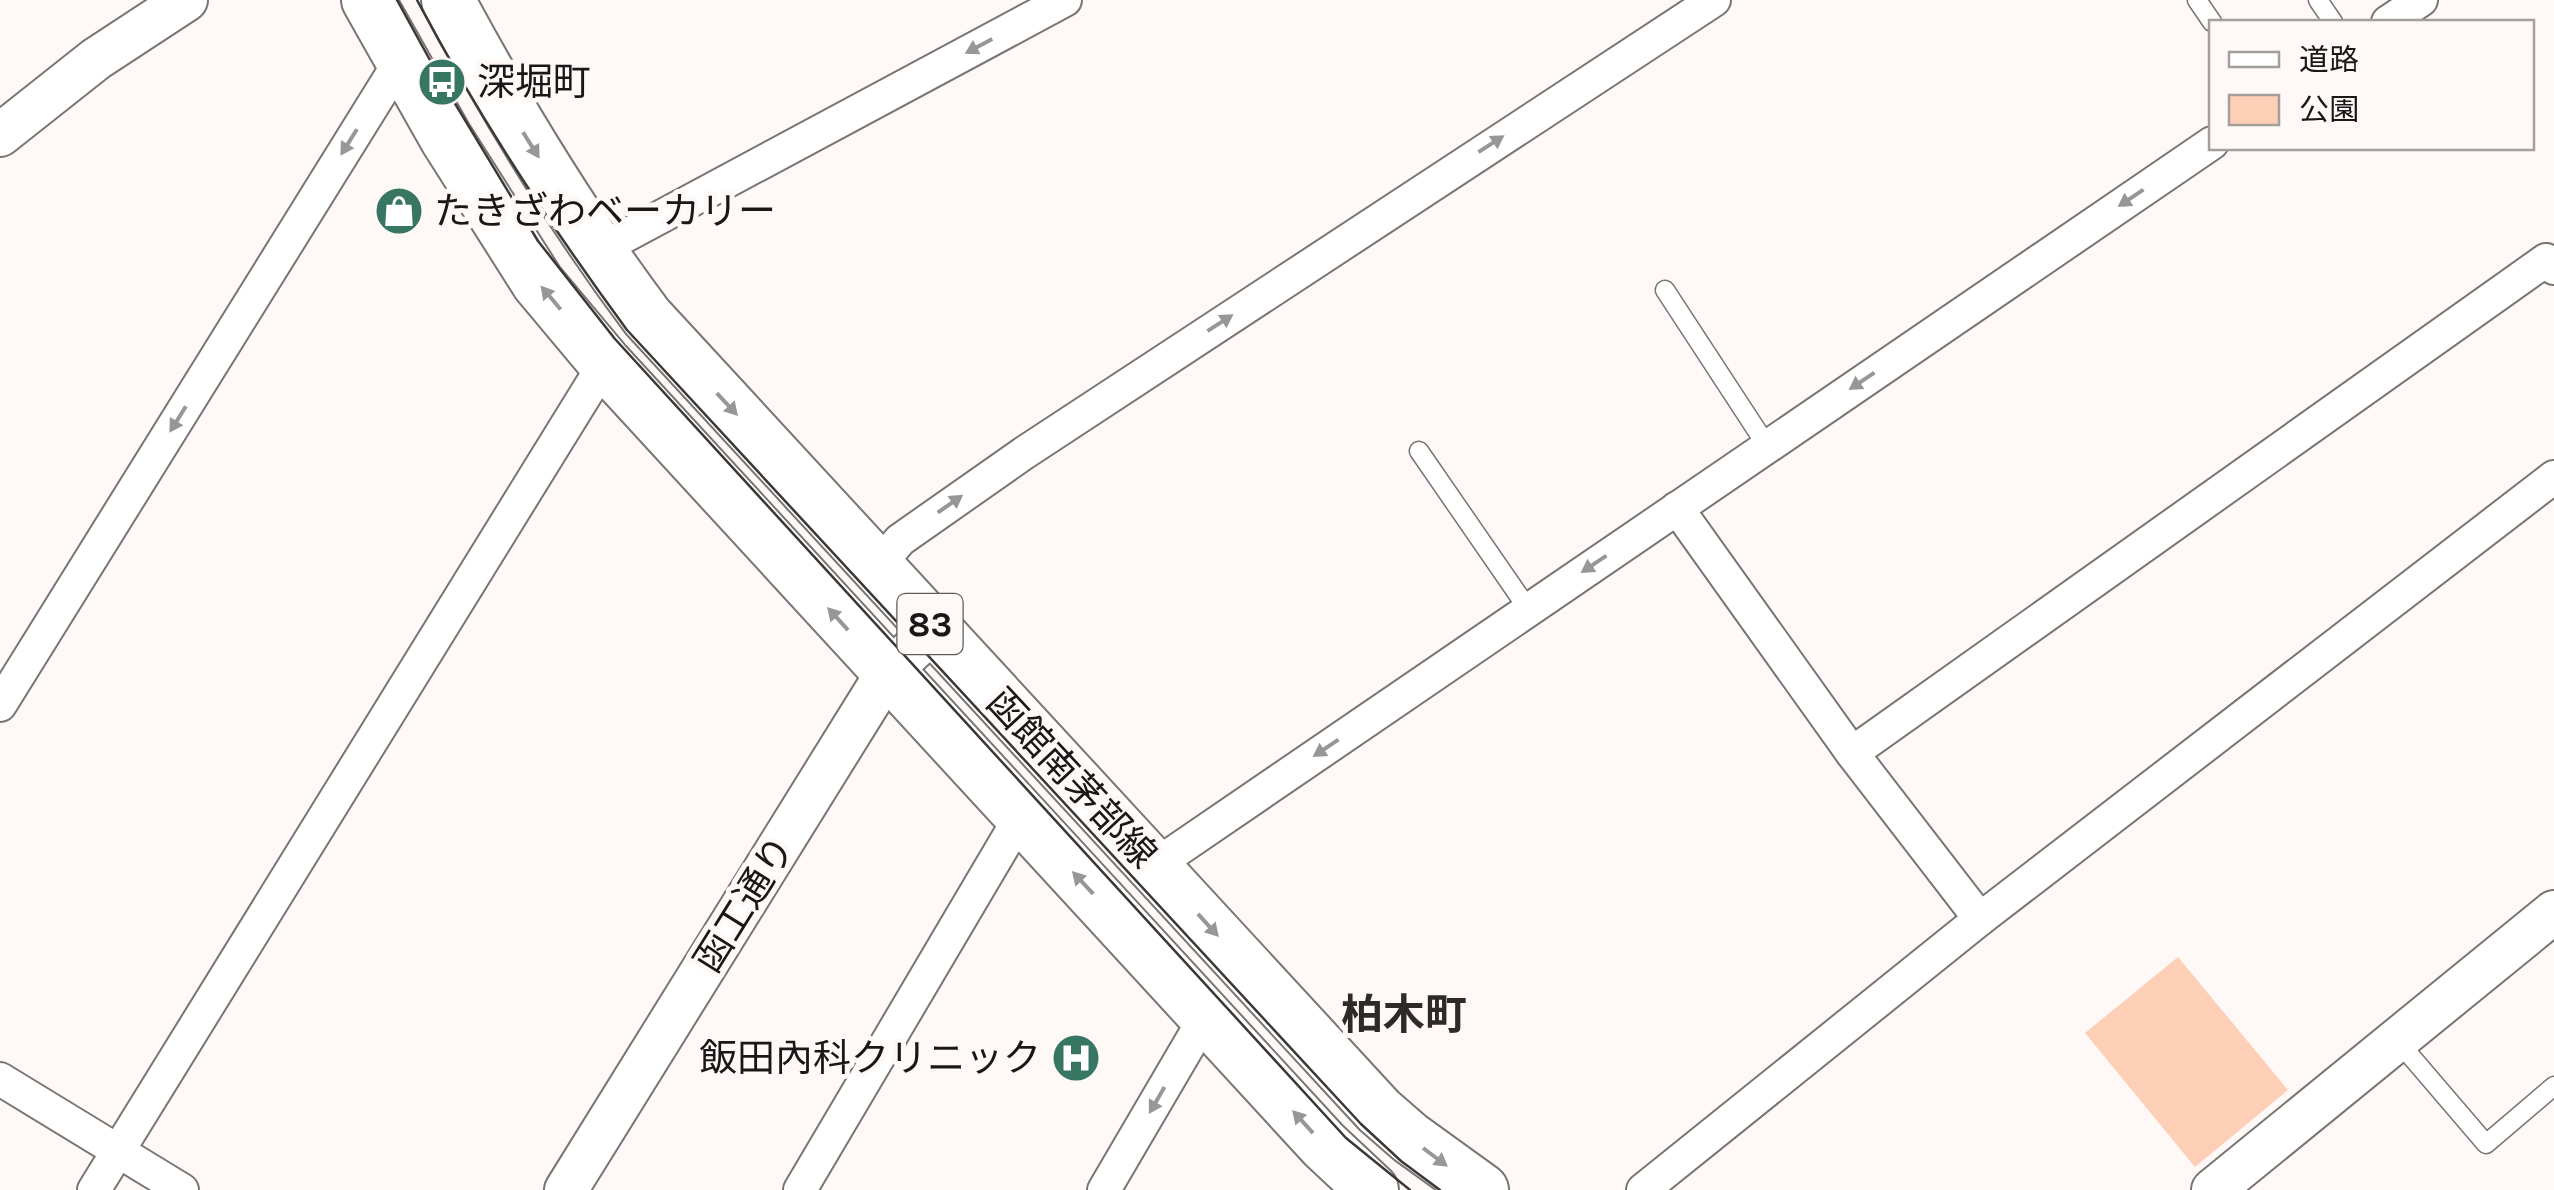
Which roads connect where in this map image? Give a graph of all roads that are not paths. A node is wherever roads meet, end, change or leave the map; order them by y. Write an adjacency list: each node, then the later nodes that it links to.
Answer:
1 (186, 0): 9 (street)
2 (368, 0): 8 (main road, 函館南茅部線 / 83)
3 (448, 0): 11 (main road, 函館南茅部線 / 83, one-way to 11)
4 (1065, 0): 11 (street, one-way to 11)
5 (1714, 0): 19 (street, one-way to 5)
6 (2421, 0): 7 (street)
7 (2391, 20)
8 (401, 60): 14 (main road, 函館南茅部線 / 83, one-way to 8); 22 (street, one-way to 22)
9 (0, 135)
10 (2209, 145): 15 (street, one-way to 15)
11 (598, 251): 19 (main road, 函館南茅部線 / 83, one-way to 19)
12 (2554, 268): 25 (street)
13 (1665, 290): 15 (lane)
14 (604, 363): 23 (main road, 函館南茅部線 / 83, one-way to 14); 34 (street)
15 (1768, 446): 18 (street)
16 (1419, 451): 20 (lane)
17 (2554, 477): 29 (street)
18 (1677, 508): 20 (street, one-way to 20); 25 (street)
19 (876, 567): 21 (main road, 函館南茅部線 / 83)
20 (1528, 608): 27 (street, one-way to 27)
21 (935, 629): 23 (street, 函工通り); 27 (main road, 函館南茅部線 / 83)
22 (11, 663): 24 (street)
23 (887, 674): 26 (main road, 函館南茅部線 / 83); 37 (street, 函工通り)
24 (0, 705)
25 (1852, 753): 29 (street)
26 (1021, 816): 30 (main road, 函館南茅部線 / 83, one-way to 26); 38 (street)
27 (1154, 866): 41 (main road, 函館南茅部線 / 83, one-way to 41)
28 (2554, 912): 31 (street)
29 (1980, 919): 42 (street)
30 (1206, 1016): 39 (street, one-way to 39); 40 (main road, 函館南茅部線 / 83, one-way to 30)
31 (2396, 1040): 33 (lane); 43 (street)
32 (0, 1078): 34 (street)
33 (2554, 1086)
34 (118, 1151): 35 (street); 36 (street)
35 (94, 1190)
36 (182, 1190)
37 (566, 1190)
38 (800, 1190)
39 (1104, 1190)
40 (1372, 1190)
41 (1482, 1190)
42 (1643, 1190)
43 (2212, 1190)

